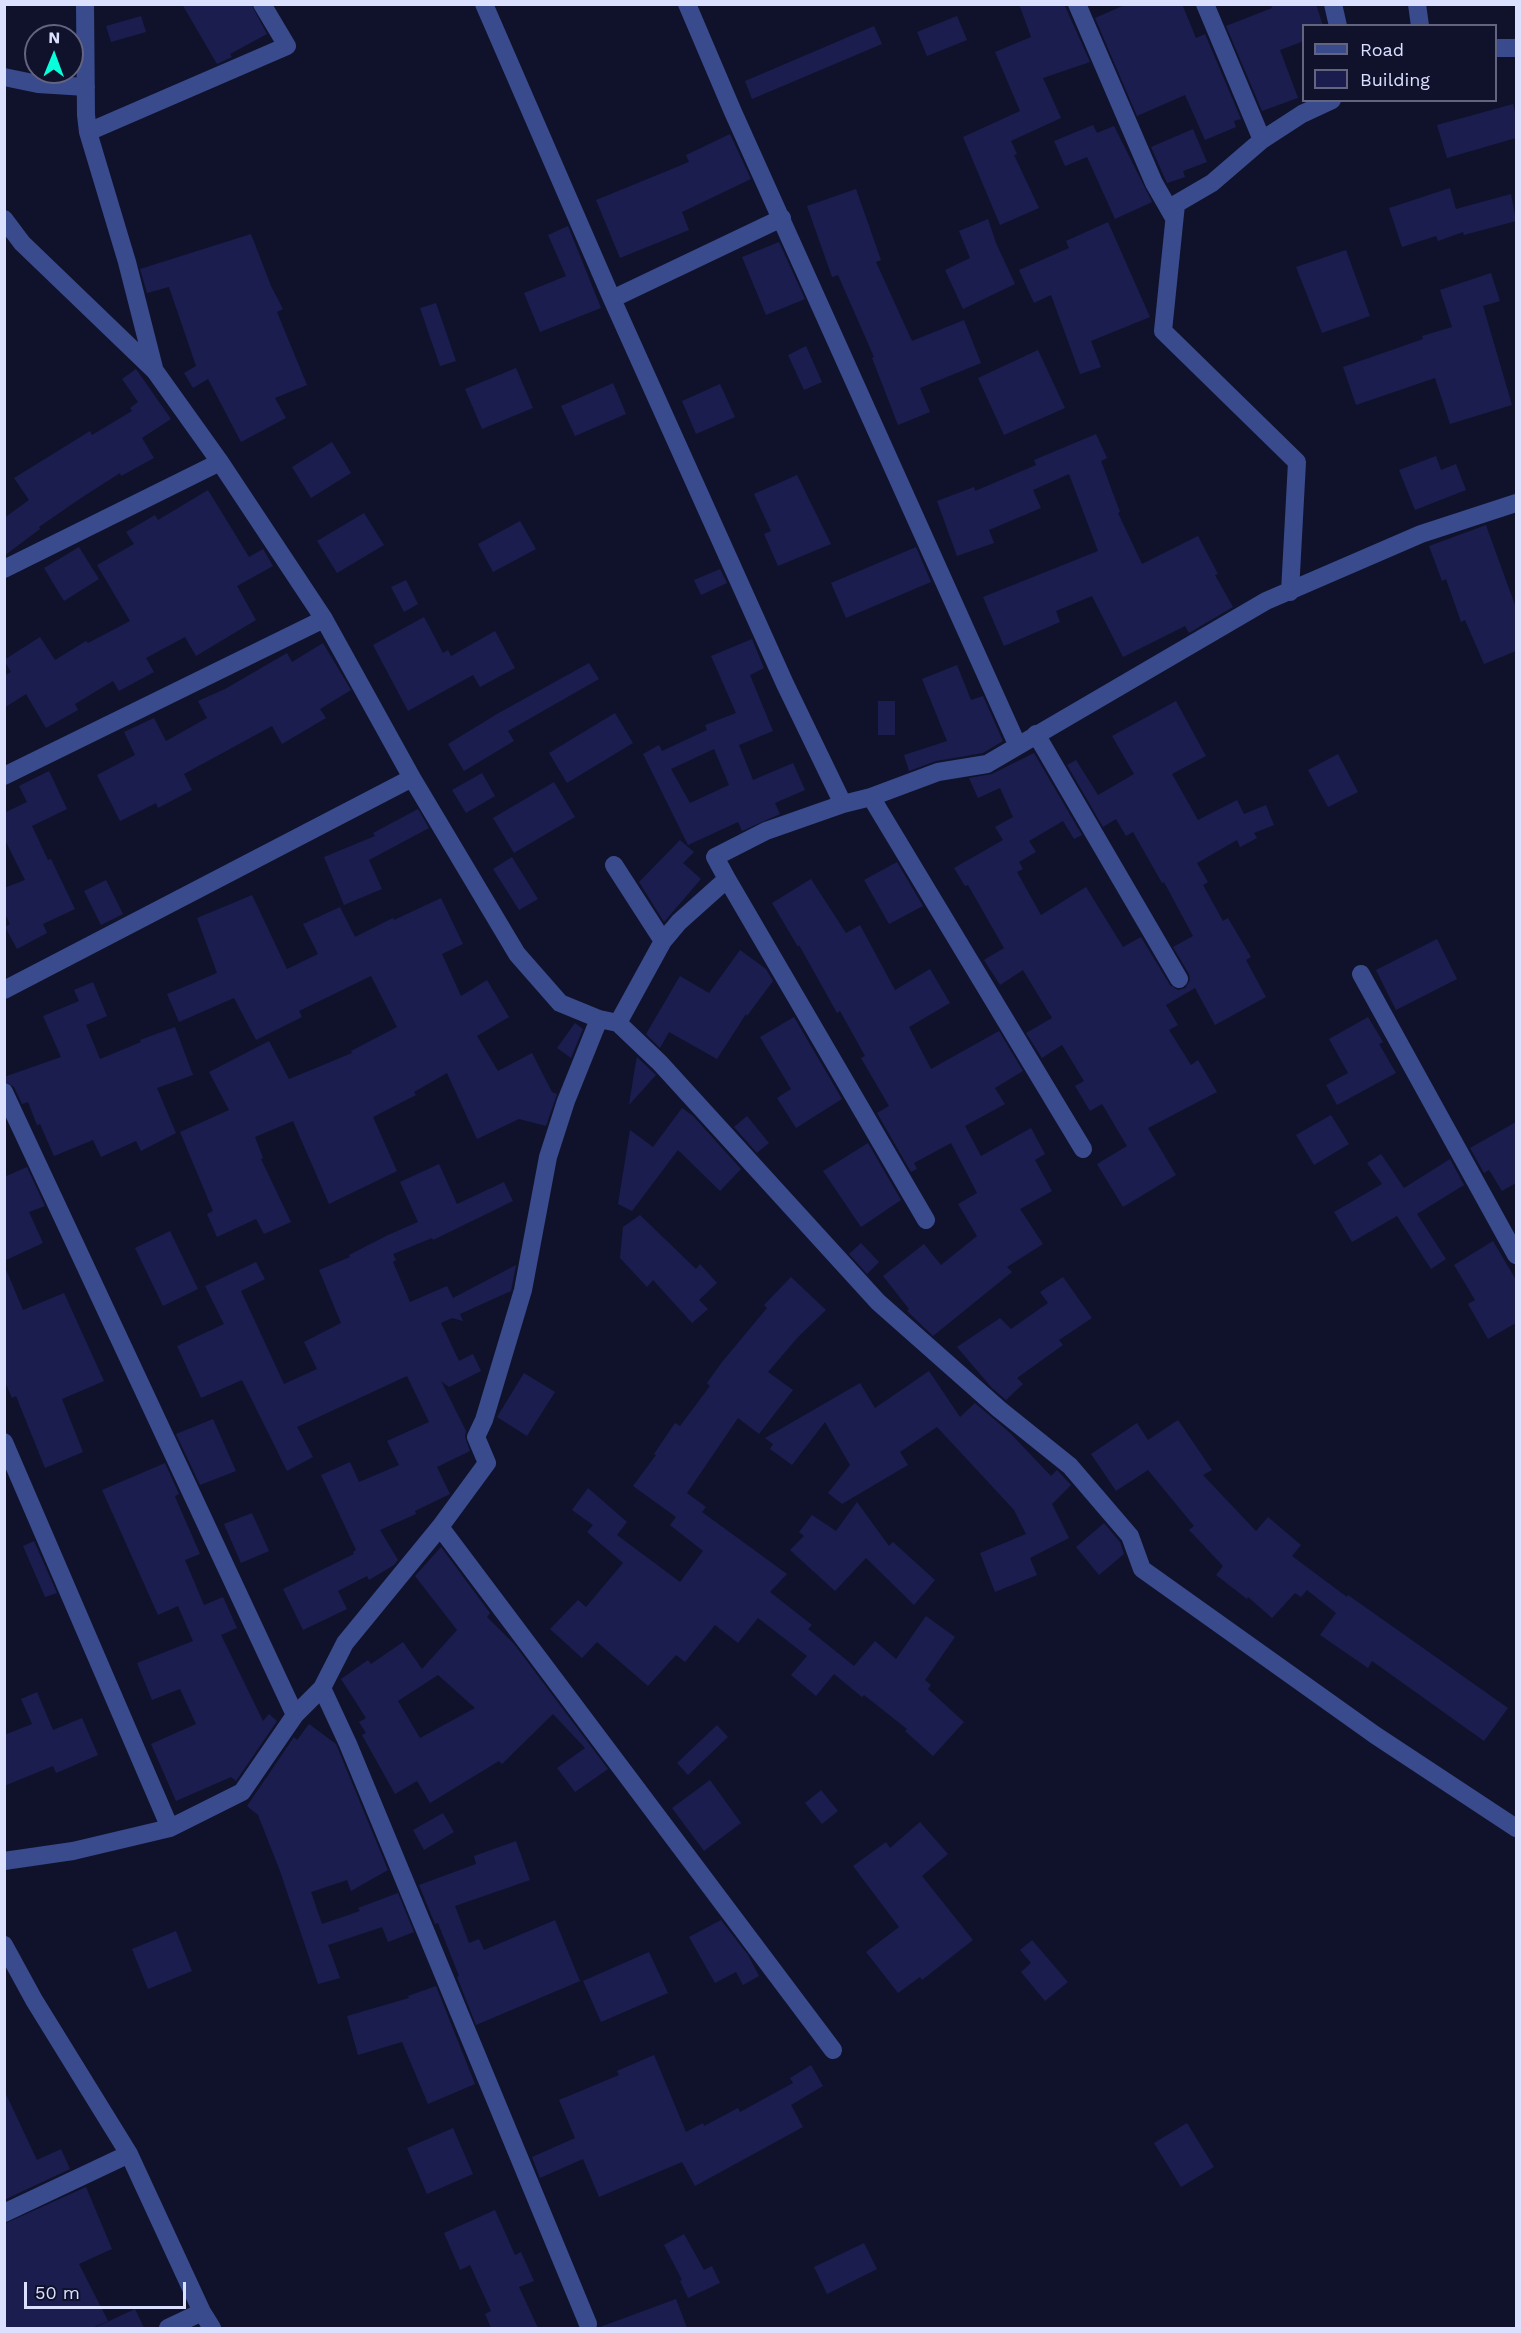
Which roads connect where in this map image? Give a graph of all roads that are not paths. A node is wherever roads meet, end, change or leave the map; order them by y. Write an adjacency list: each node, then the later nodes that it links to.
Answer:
1 (85, 4): 14 (street)
2 (262, 4): 16 (street)
3 (484, 4): 21 (street)
4 (687, 4): 18 (street)
5 (1077, 4): 19 (street)
6 (1205, 4): 17 (street)
7 (1333, 4): 9 (street)
8 (1417, 4): 10 (street)
9 (1338, 24)
10 (1420, 24)
11 (1497, 48): 12 (street)
12 (1516, 48)
13 (4, 77): 14 (street)
14 (86, 87): 16 (street)
15 (1328, 102): 17 (street)
16 (88, 132): 22 (street)
17 (1262, 140): 19 (street)
18 (782, 218): 21 (street); 29 (street)
19 (1174, 218): 26 (street)
20 (4, 219): 22 (street)
21 (612, 299): 33 (street)
22 (155, 371): 23 (street)
23 (220, 462): 25 (street); 27 (street)
24 (1516, 503): 26 (street)
25 (4, 569)
26 (1290, 592): 28 (street)
27 (324, 619): 30 (street); 31 (street)
28 (1036, 734): 29 (street); 38 (street)
29 (1017, 744): 32 (street)
30 (4, 776)
31 (412, 778): 39 (street); 40 (street)
32 (871, 797): 33 (street); 43 (street)
33 (843, 804): 35 (street)
34 (614, 865): 36 (street)
35 (727, 879): 36 (street); 44 (street)
36 (663, 941): 41 (street)
37 (1361, 974): 45 (street)
38 (1179, 979)
39 (4, 990)
40 (599, 1019): 41 (street); 47 (street)
41 (618, 1023): 51 (street)
42 (4, 1092): 49 (street)
43 (1083, 1149)
44 (926, 1220)
45 (1516, 1255)
46 (4, 1442): 50 (street)
47 (440, 1527): 48 (street); 55 (street)
48 (322, 1688): 49 (street); 59 (street)
49 (295, 1715): 50 (street)
50 (170, 1828): 52 (street)
51 (1516, 1828)
52 (4, 1861)
53 (4, 1945): 54 (street)
54 (9, 1963): 56 (street)
55 (833, 2050)
56 (129, 2154): 57 (street); 58 (street)
57 (4, 2213)
58 (202, 2312): 60 (street); 61 (street)
59 (588, 2324)
60 (168, 2328)
61 (212, 2328)

